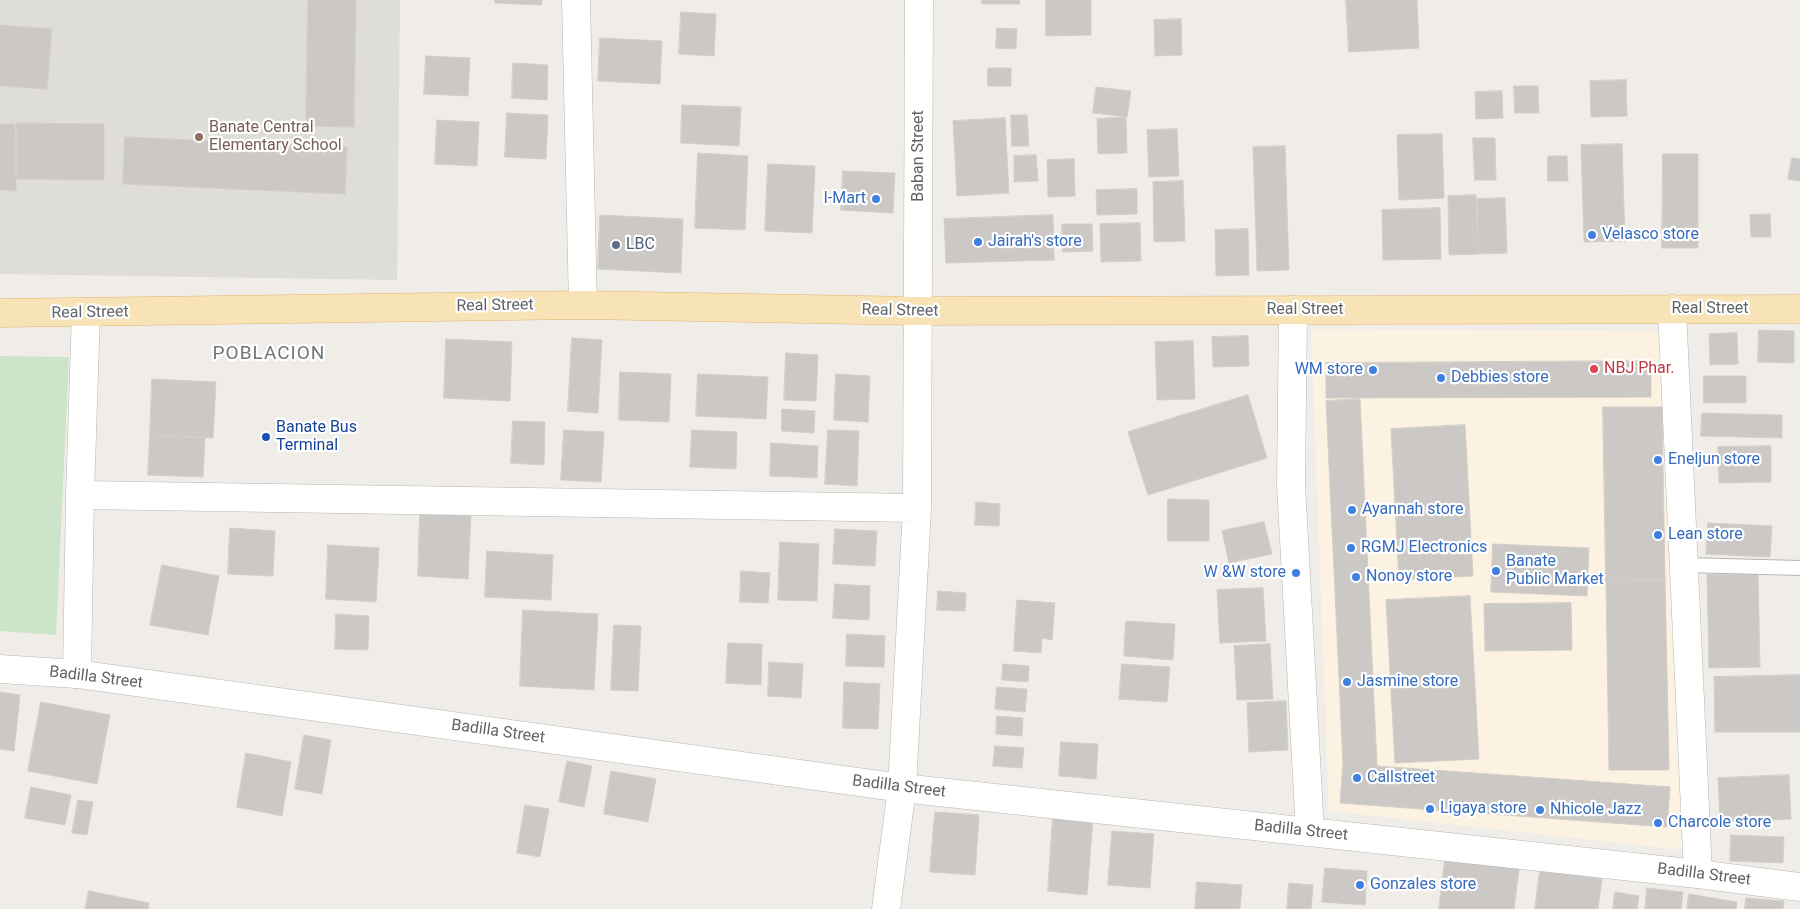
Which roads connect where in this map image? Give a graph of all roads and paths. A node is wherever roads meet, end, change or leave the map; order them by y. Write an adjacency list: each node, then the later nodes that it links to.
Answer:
1 (576, 0): 3 (street)
2 (919, 0): 7 (street, Baban Street)
3 (583, 305): 7 (main road, Real Street); 9 (main road, Real Street)
4 (1672, 309): 5 (main road, Real Street); 6 (main road, Real Street); 12 (street)
5 (1800, 309)
6 (1293, 310): 7 (main road, Real Street); 17 (street)
7 (918, 311): 11 (street, Baban Street)
8 (0, 313): 9 (main road, Real Street)
9 (86, 313): 10 (street)
10 (80, 495): 11 (street); 15 (street)
11 (917, 508): 16 (street, Baban Street)
12 (1685, 565): 13 (lane); 18 (street)
13 (1800, 568)
14 (0, 668): 15 (street, Badilla Street)
15 (77, 674): 16 (street, Badilla Street)
16 (902, 788): 17 (street, Badilla Street); 20 (street, Baban Street)
17 (1310, 832): 18 (street, Badilla Street)
18 (1698, 874): 19 (street, Badilla Street)
19 (1800, 887)
20 (886, 909)

